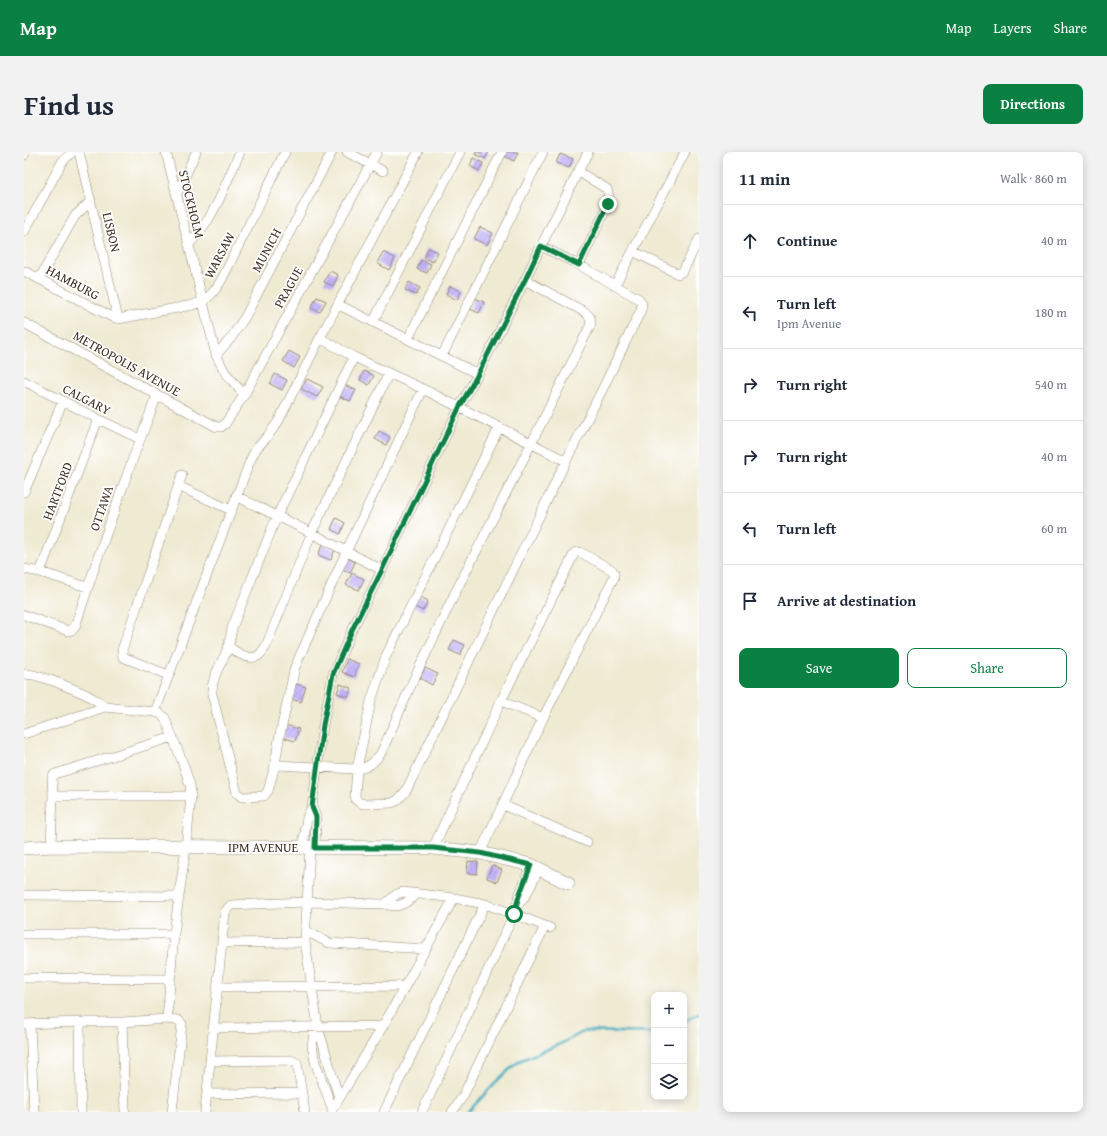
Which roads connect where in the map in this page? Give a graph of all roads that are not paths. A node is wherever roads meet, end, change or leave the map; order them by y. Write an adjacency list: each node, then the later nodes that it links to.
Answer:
1 (25, 152): 17 (street)
2 (72, 152): 23 (street)
3 (79, 152): 22 (street, LISBON)
4 (166, 152): 21 (street, STOCKHOLM)
5 (196, 152): 21 (street)
6 (240, 152): 25 (street)
7 (285, 152): 33 (street, WARSAW)
8 (332, 152): 40 (street, MUNICH)
9 (347, 152): 18 (street)
10 (377, 152): 18 (street, PRAGUE)
11 (418, 152): 34 (street)
12 (460, 152): 36 (street)
13 (502, 152): 39 (street)
14 (543, 152): 41 (street)
15 (588, 152): 20 (street)
16 (685, 152): 27 (street)
17 (24, 155)
18 (370, 164): 19 (street); 48 (street, PRAGUE)
19 (383, 171)
20 (579, 172): 26 (street); 28 (street)
21 (177, 194): 25 (street, STOCKHOLM)
22 (91, 201): 30 (street); 35 (street, LISBON)
23 (24, 232)
24 (699, 239): 27 (street)
25 (189, 245): 33 (street, STOCKHOLM)
26 (541, 246): 28 (street); 31 (street)
27 (633, 251): 32 (street)
28 (579, 265): 32 (street)
29 (24, 271): 30 (street, HAMBURG)
30 (39, 279): 35 (street, HAMBURG)
31 (525, 280): 44 (street); 55 (street)
32 (615, 285): 56 (street)
33 (204, 301): 35 (street); 40 (street, STOCKHOLM)
34 (339, 305): 36 (street); 38 (street)
35 (114, 318)
36 (373, 322): 39 (street)
37 (24, 323): 47 (street, METROPOLIS AVENUE)
38 (320, 338): 42 (street); 60 (street)
39 (408, 339): 41 (street)
40 (216, 356): 48 (street, STOCKHOLM)
41 (442, 356): 44 (street)
42 (354, 357): 43 (street); 62 (street)
43 (389, 373): 46 (street); 63 (street)
44 (478, 374): 50 (street)
45 (24, 381): 49 (street, CALGARY)
46 (423, 389): 50 (street); 64 (street)
47 (157, 395): 52 (street, METROPOLIS AVENUE); 54 (street, OTTAWA)
48 (244, 395): 52 (street, PRAGUE)
49 (62, 401): 51 (street, CALGARY); 59 (street)
50 (459, 408): 53 (street); 66 (street)
51 (98, 419): 54 (street, CALGARY); 67 (street, HARTFORD)
52 (217, 427)
53 (498, 428): 55 (street); 81 (street)
54 (140, 438): 68 (street, OTTAWA)
55 (531, 444): 56 (street); 81 (street)
56 (566, 461): 81 (street)
57 (182, 475): 58 (street)
58 (178, 486): 61 (street); 72 (street)
59 (24, 492)
60 (236, 496): 61 (street); 62 (street)
61 (231, 510): 72 (street)
62 (277, 516): 63 (street); 70 (street)
63 (312, 532): 64 (street); 70 (street)
64 (346, 552): 66 (street); 79 (street)
65 (24, 569): 67 (street)
66 (382, 570): 80 (street)
67 (40, 572): 68 (street)
68 (87, 588): 69 (street, OTTAWA)
69 (24, 615)
70 (228, 646): 79 (street)
71 (24, 674): 74 (street)
72 (168, 675): 75 (street)
73 (501, 701): 76 (street); 76 (street); 90 (street)
74 (105, 707): 75 (street); 77 (street)
75 (155, 712): 78 (street)
76 (543, 718): 84 (street)
77 (24, 734)
78 (173, 737): 82 (street); 83 (street)
79 (274, 765): 80 (street)
80 (317, 767): 81 (street); 87 (street)
81 (357, 769)
82 (53, 796): 83 (street); 86 (street)
83 (191, 796): 89 (street)
84 (502, 805): 85 (street); 91 (street)
85 (587, 842)
86 (51, 846): 88 (street, IPM AVENUE); 89 (street, IPM AVENUE)
87 (309, 847): 89 (street, IPM AVENUE); 90 (street, IPM AVENUE); 97 (street)
88 (24, 848)
89 (186, 848): 95 (street)
90 (433, 848): 91 (street, IPM AVENUE)
91 (480, 853): 92 (street, IPM AVENUE)
92 (535, 867): 93 (street, IPM AVENUE); 99 (street)
93 (568, 883)
94 (24, 895): 95 (street)
95 (179, 896): 102 (street)
96 (454, 898): 97 (street); 98 (street); 105 (street)
97 (307, 902): 100 (street); 104 (street)
98 (485, 904): 99 (street); 129 (street)
99 (516, 910): 130 (street); 131 (street)
100 (306, 931): 103 (street); 105 (street)
101 (24, 934): 102 (street)
102 (174, 934): 107 (street)
103 (305, 942): 104 (street); 110 (street)
104 (222, 943): 109 (street)
105 (425, 949): 108 (street)
106 (24, 978): 107 (street)
107 (170, 979): 111 (street)
108 (405, 986): 110 (street); 115 (street)
109 (218, 987): 110 (street); 117 (street)
110 (312, 987): 116 (street)
111 (167, 1019): 113 (street); 126 (street)
112 (80, 1022): 113 (street); 114 (street); 124 (street)
113 (122, 1022): 125 (street)
114 (27, 1024): 123 (street)
115 (382, 1026): 116 (street); 121 (street)
116 (316, 1027): 117 (street); 121 (street); 122 (street)
117 (214, 1028): 118 (street)
118 (210, 1061): 119 (street); 120 (street)
119 (302, 1093): 120 (street); 128 (street)
120 (207, 1094): 127 (street)
121 (340, 1098): 122 (street)
122 (332, 1110)
123 (34, 1112)
124 (81, 1112)
125 (125, 1112)
126 (172, 1112)
127 (205, 1112)
128 (305, 1112)
129 (384, 1112)
130 (422, 1112)
131 (452, 1112)

